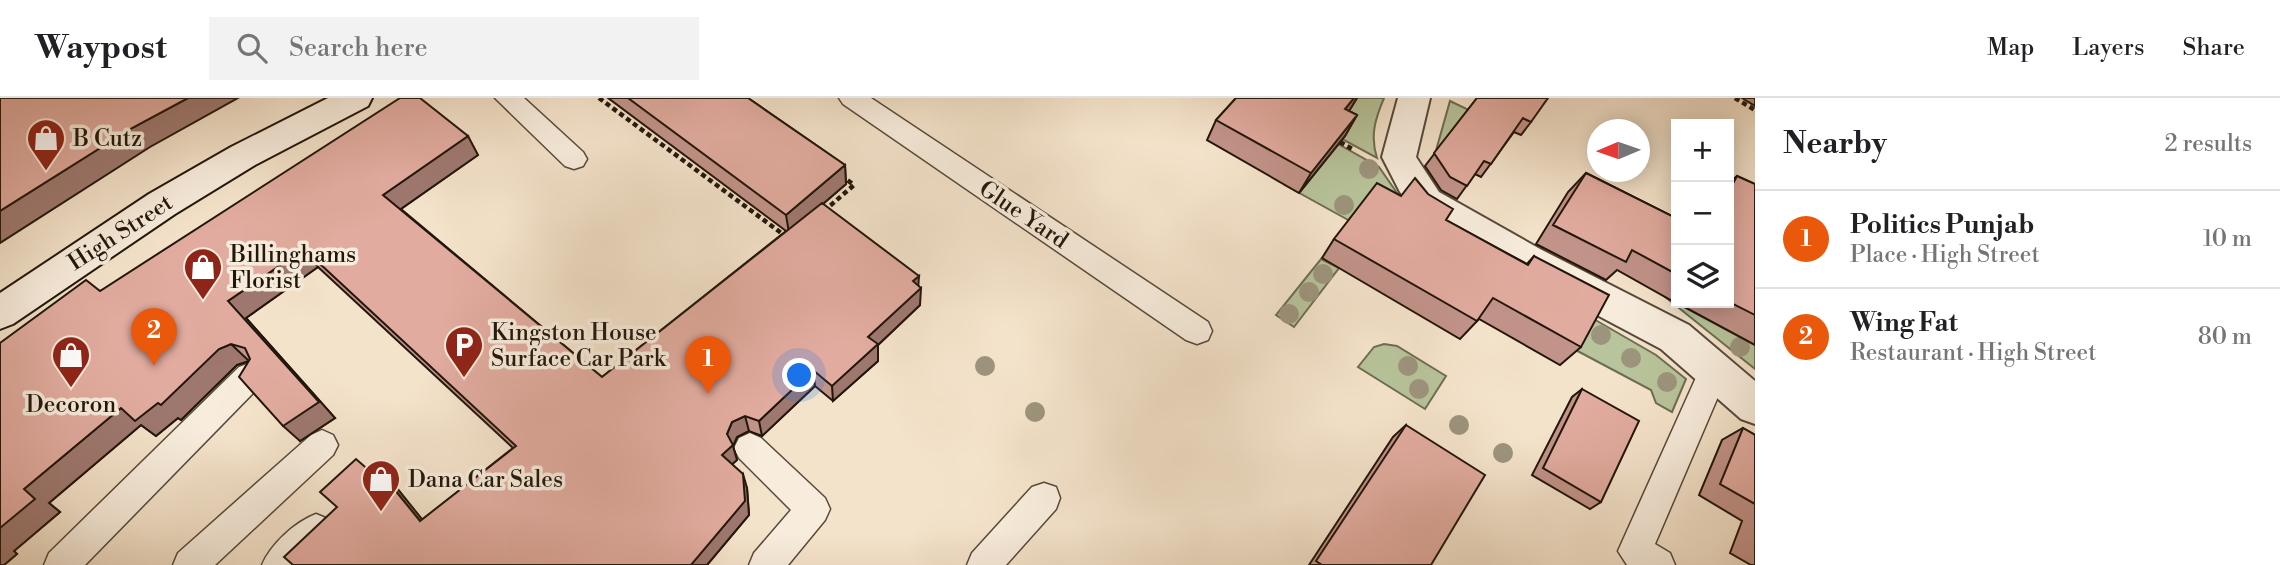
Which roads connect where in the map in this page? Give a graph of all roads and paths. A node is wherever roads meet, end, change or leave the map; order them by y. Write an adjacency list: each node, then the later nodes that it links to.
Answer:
1 (319, 98): 9 (street, High Street)
2 (356, 98): 9 (street, High Street)
3 (508, 98): 10 (lane)
4 (599, 98): 13 (path)
5 (852, 98): 15 (lane, Glue Yard)
6 (1415, 98): 16 (street)
7 (1735, 98): 8 (path)
8 (1755, 110)
9 (243, 156): 14 (street, High Street)
10 (574, 159)
11 (831, 169): 12 (path)
12 (822, 212)
13 (791, 240)
14 (0, 313)
15 (1197, 331)
16 (1714, 371): 18 (street); 28 (lane)
17 (250, 376): 23 (lane)
18 (1755, 406)
19 (322, 445): 24 (lane)
20 (750, 447): 26 (lane)
21 (1044, 498): 27 (lane)
22 (327, 520): 25 (lane)
23 (61, 565)
24 (190, 565)
25 (279, 565)
26 (766, 565)
27 (984, 565)
28 (1658, 565)

